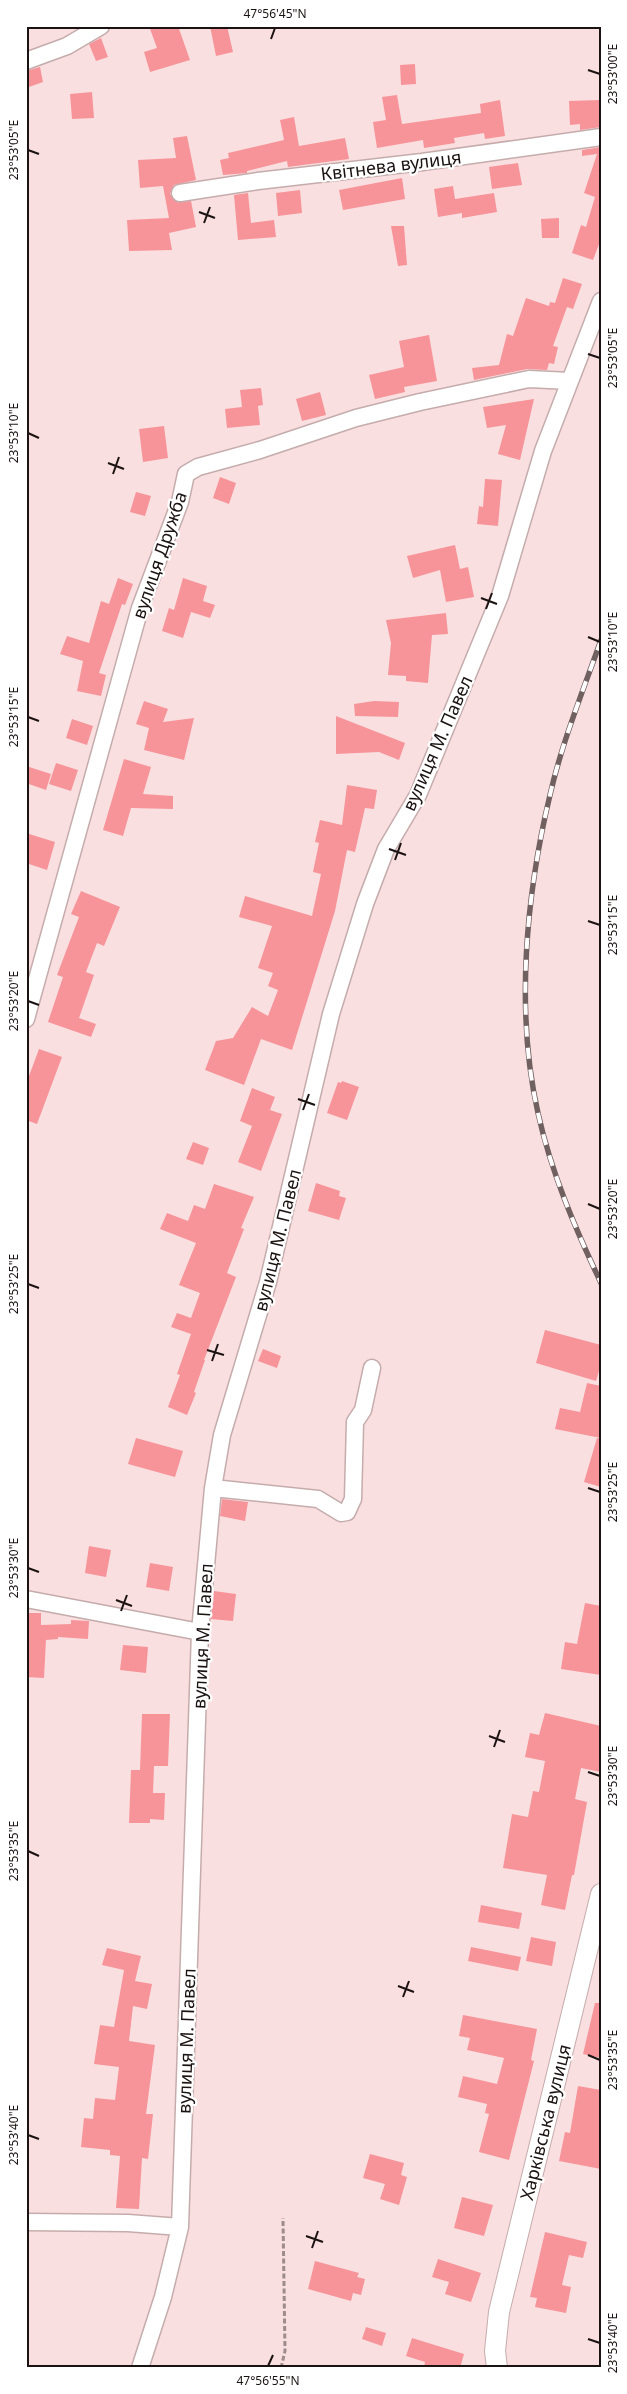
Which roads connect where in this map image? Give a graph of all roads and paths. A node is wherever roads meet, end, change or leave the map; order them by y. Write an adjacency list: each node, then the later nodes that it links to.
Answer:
1 (101, 26): 2 (street)
2 (26, 61)
3 (601, 137): 4 (street, Квітнева вулиця)
4 (180, 193)
5 (601, 301): 6 (street, вулиця М. Павел)
6 (570, 381): 7 (street, вулиця Дружба); 9 (street, вулиця М. Павел)
7 (26, 1019)
8 (372, 1368): 9 (street)
9 (213, 1488): 11 (street, вулиця М. Павел)
10 (26, 1599): 11 (street)
11 (200, 1632): 15 (street, вулиця М. Павел)
12 (601, 1894): 16 (street, Харківська вулиця)
13 (283, 2218): 18 (path)
14 (26, 2222): 15 (street)
15 (180, 2227): 17 (street, вулиця М. Павел)
16 (494, 2362)
17 (140, 2368)
18 (281, 2368)

